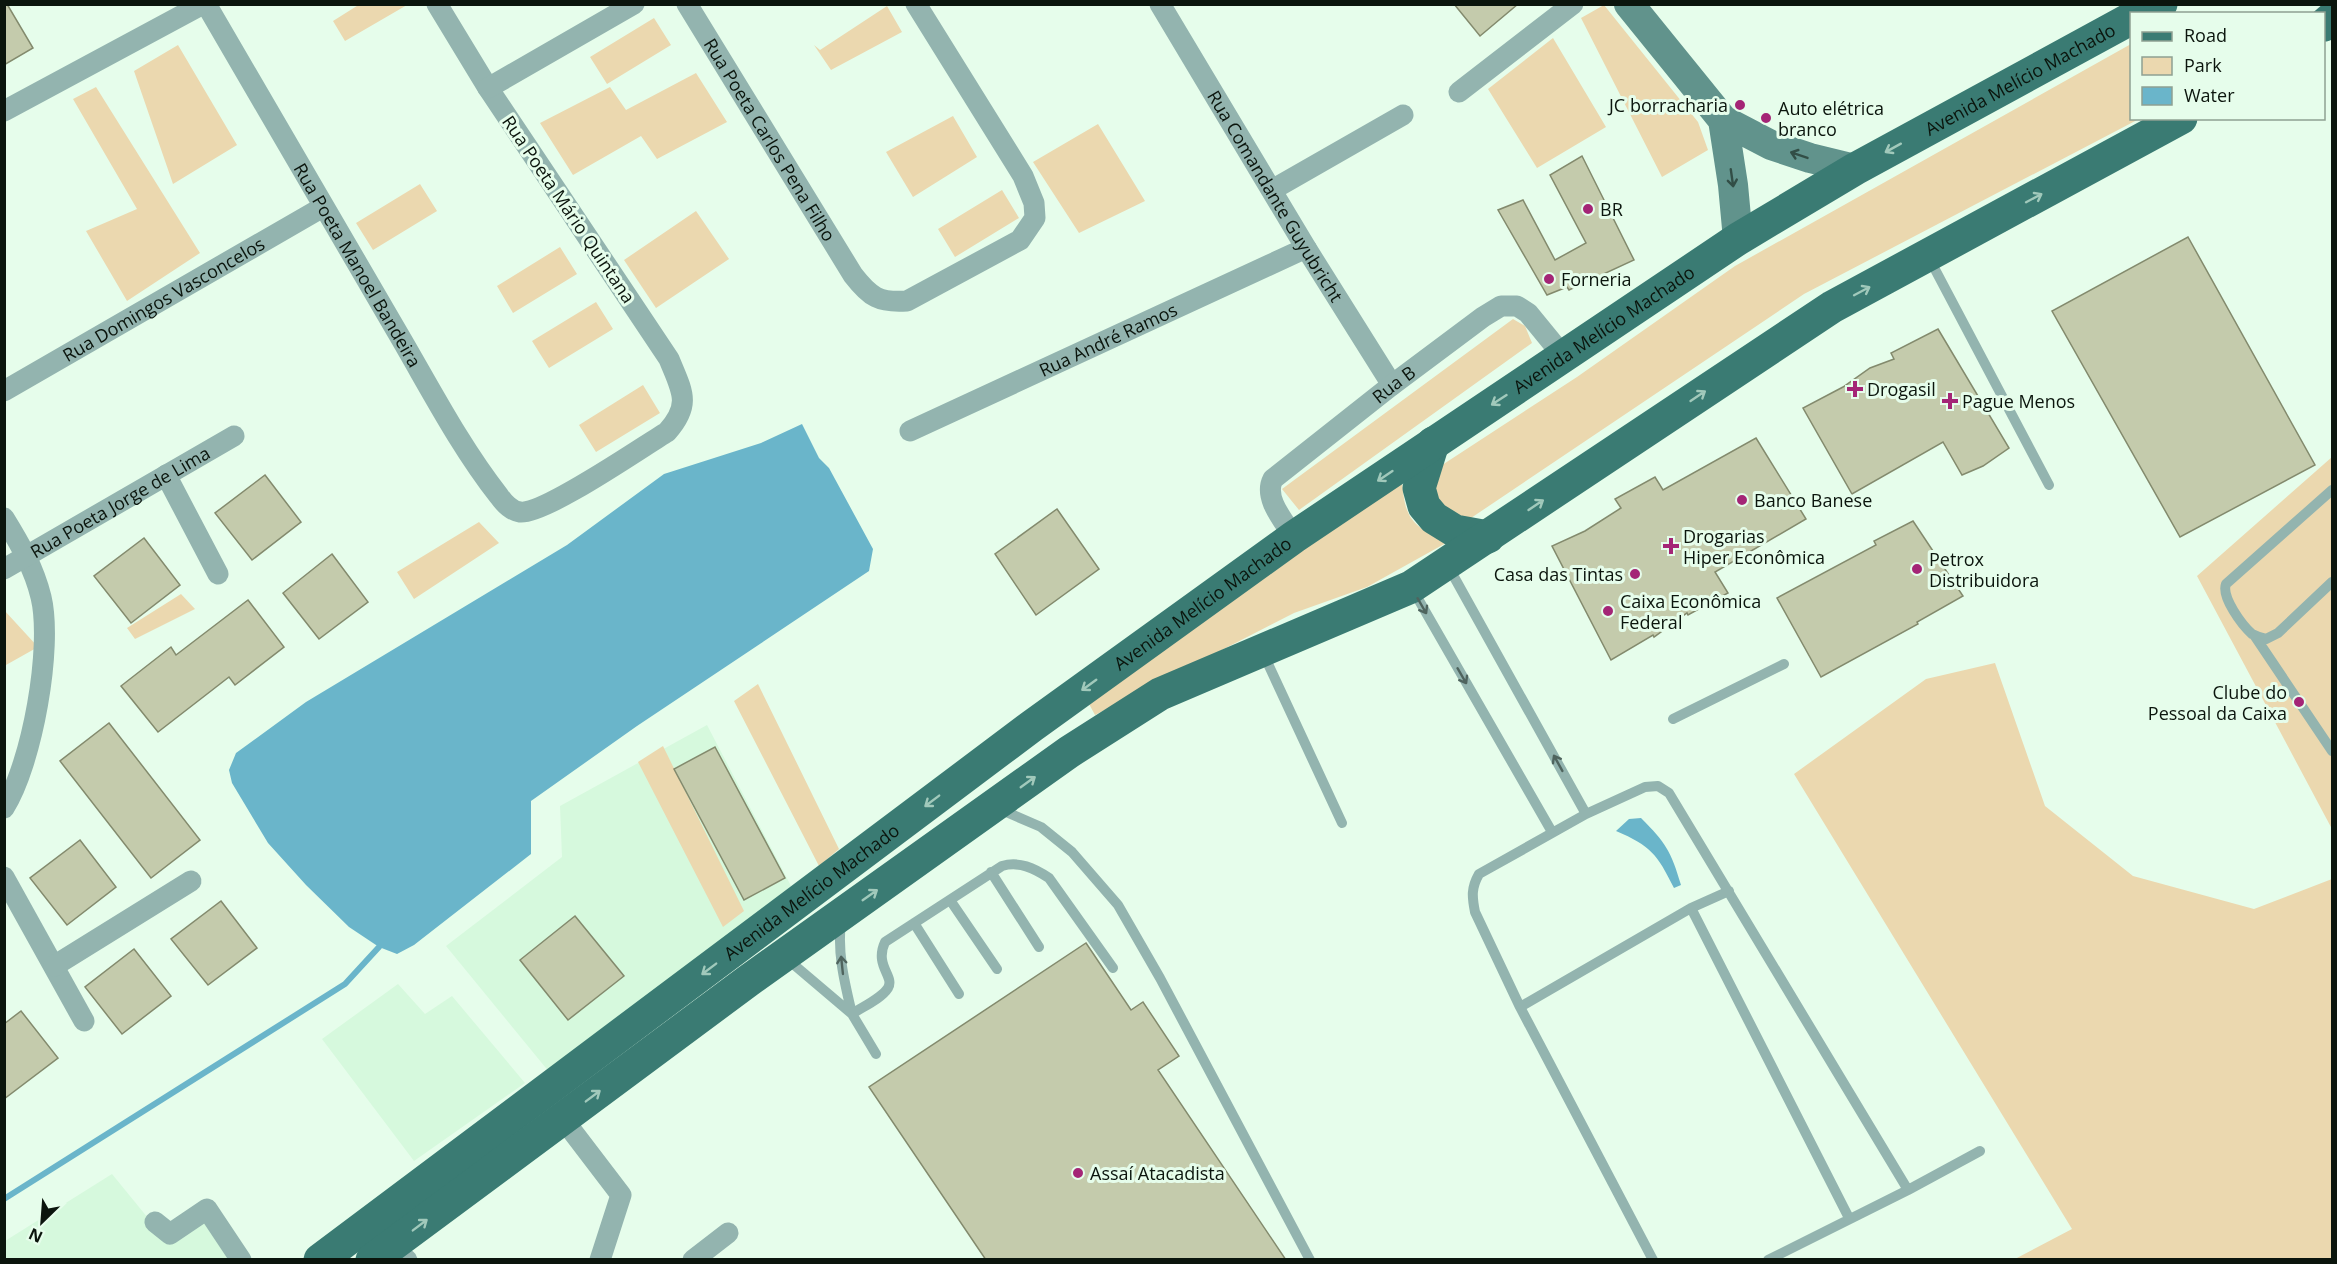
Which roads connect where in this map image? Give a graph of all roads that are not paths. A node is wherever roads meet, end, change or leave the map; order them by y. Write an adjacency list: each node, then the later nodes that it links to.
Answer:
1 (205, 4): 14 (street); 20 (street, Rua Poeta Manoel Bandeira)
2 (437, 4): 12 (street, Rua Poeta Mário Quintana)
3 (634, 4): 12 (street)
4 (687, 4): 5 (street, Rua Poeta Carlos Pena Filho)
5 (916, 4)
6 (1573, 4): 13 (street)
7 (1629, 4): 16 (street)
8 (2161, 4): 10 (main road, Avenida Melício Machado)
9 (1162, 5): 19 (street, Rua Comandante Guyubricht)
10 (2145, 12)
11 (2130, 20): 18 (main road, Avenida Melício Machado, one-way to 18)
12 (488, 88): 33 (street, Rua Poeta Mário Quintana)
13 (1459, 92)
14 (4, 111)
15 (1403, 115): 19 (street)
16 (1723, 120): 18 (street, one-way to 16); 21 (street, one-way to 21)
17 (2177, 120): 23 (main road, Avenida Melício Machado, one-way to 17)
18 (1855, 169): 21 (main road, Avenida Melício Machado)
19 (1272, 190): 22 (street, Rua Comandante Guyubricht)
20 (323, 207): 26 (street, Rua Domingos Vasconcelos); 33 (street, Rua Poeta Manoel Bandeira)
21 (1738, 239): 24 (main road, Avenida Melício Machado)
22 (1306, 248): 25 (street, Rua Comandante Guyubricht); 27 (street, Rua André Ramos)
23 (1928, 255): 31 (lane); 36 (main road, Avenida Melício Machado, one-way to 23)
24 (1564, 357): 25 (street, Rua B); 29 (main road, Avenida Melício Machado, one-way to 29)
25 (1392, 385): 35 (street, Rua B)
26 (4, 391)
27 (910, 431)
28 (234, 436): 30 (street, Rua Poeta Jorge de Lima)
29 (1433, 442): 35 (main road, Avenida Melício Machado, one-way to 35); 36 (main road)
30 (166, 475): 37 (street, Rua Poeta Jorge de Lima); 40 (street)
31 (2049, 486)
32 (2332, 490): 43 (lane)
33 (522, 512)
34 (4, 518): 37 (street)
35 (1294, 537): 79 (main road, Avenida Melício Machado, one-way to 79)
36 (1488, 537): 38 (main road, Avenida Melício Machado)
37 (27, 555): 39 (street, Rua Poeta Jorge de Lima); 48 (street)
38 (1447, 564): 42 (main road, Avenida Melício Machado); 50 (lane, one-way to 38)
39 (4, 569)
40 (218, 574)
41 (2332, 582): 43 (lane)
42 (1411, 587): 44 (main road, Avenida Melício Machado); 52 (lane, one-way to 52)
43 (2253, 635): 47 (lane)
44 (1262, 650): 49 (main road, Avenida Melício Machado, one-way to 44); 51 (lane)
45 (1784, 664): 46 (lane)
46 (1673, 719)
47 (2332, 751)
48 (4, 807)
49 (994, 807): 59 (main road, Avenida Melício Machado, one-way to 49); 82 (lane)
50 (1586, 814): 52 (lane); 56 (lane)
51 (1342, 823)
52 (1552, 832): 67 (lane)
53 (991, 872): 57 (lane); 61 (lane); 65 (lane)
54 (4, 877): 63 (street)
55 (191, 881): 63 (street)
56 (1729, 891): 58 (lane); 73 (lane)
57 (950, 900): 60 (lane); 64 (lane)
58 (1691, 908): 67 (lane); 74 (lane)
59 (842, 915): 62 (main road, Avenida Melício Machado); 68 (lane, one-way to 59)
60 (914, 923): 66 (lane); 68 (lane)
61 (1039, 947)
62 (784, 956): 68 (lane); 71 (main road, Avenida Melício Machado, one-way to 62)
63 (54, 966): 69 (street)
64 (997, 969)
65 (1113, 969)
66 (959, 994)
67 (1520, 1007): 83 (lane)
68 (852, 1014): 70 (lane)
69 (84, 1021)
70 (876, 1054)
71 (563, 1119): 77 (main road, Avenida Melício Machado, one-way to 71); 80 (street)
72 (1980, 1151): 73 (lane)
73 (1908, 1190): 74 (lane)
74 (1850, 1218): 84 (lane)
75 (155, 1222): 78 (street)
76 (728, 1233): 81 (street)
77 (390, 1256)
78 (241, 1260)
79 (320, 1260)
80 (600, 1260)
81 (693, 1260)
82 (1310, 1260)
83 (1653, 1260)
84 (1768, 1260)

